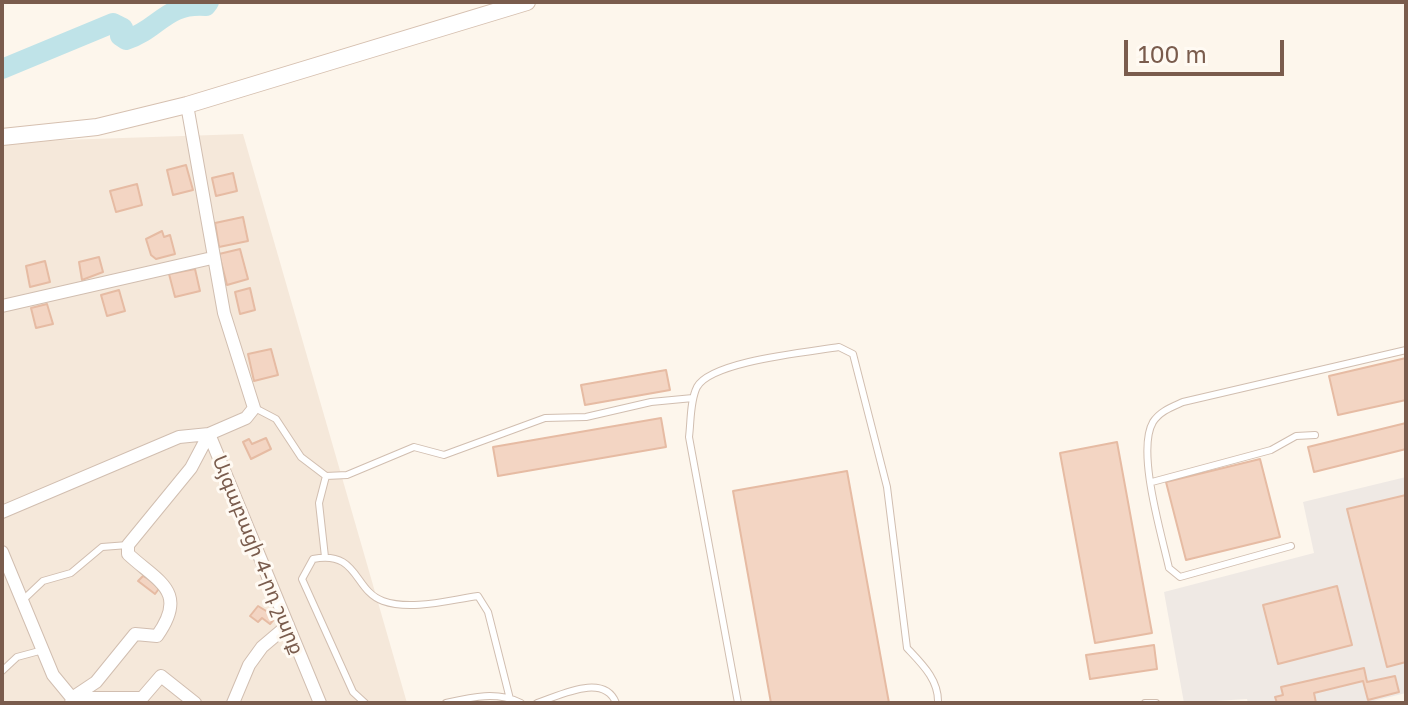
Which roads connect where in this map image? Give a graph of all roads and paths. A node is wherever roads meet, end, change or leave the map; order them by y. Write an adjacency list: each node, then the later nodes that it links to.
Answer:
1 (527, 2): 2 (street)
2 (187, 105): 3 (street); 4 (street)
3 (2, 137)
4 (212, 258): 5 (street); 8 (street)
5 (2, 306)
6 (1406, 350): 12 (lane)
7 (693, 398): 11 (lane); 32 (lane); 33 (lane)
8 (254, 408): 9 (street); 11 (lane)
9 (209, 434): 13 (street, Այգաբացի 4-րդ շարք); 14 (street); 19 (street, Այգաբացի 4-րդ շարք)
10 (1315, 435): 12 (lane)
11 (326, 476): 17 (lane)
12 (1152, 482): 15 (lane)
13 (2, 512)
14 (128, 545): 18 (lane); 22 (street)
15 (1291, 546)
16 (2, 552): 18 (street)
17 (325, 557): 23 (lane); 27 (lane)
18 (24, 599): 20 (street)
19 (288, 625): 25 (street); 26 (street, Այգաբացի 4-րդ շարք)
20 (43, 650): 21 (lane); 22 (street)
21 (2, 671)
22 (71, 700): 24 (street)
23 (509, 700): 28 (lane); 29 (lane)
24 (195, 703)
25 (233, 703)
26 (320, 703)
27 (365, 703)
28 (446, 703)
29 (521, 703)
30 (537, 703): 31 (lane)
31 (616, 703)
32 (738, 703)
33 (938, 703)
34 (1145, 703): 35 (lane)
35 (1156, 703)

